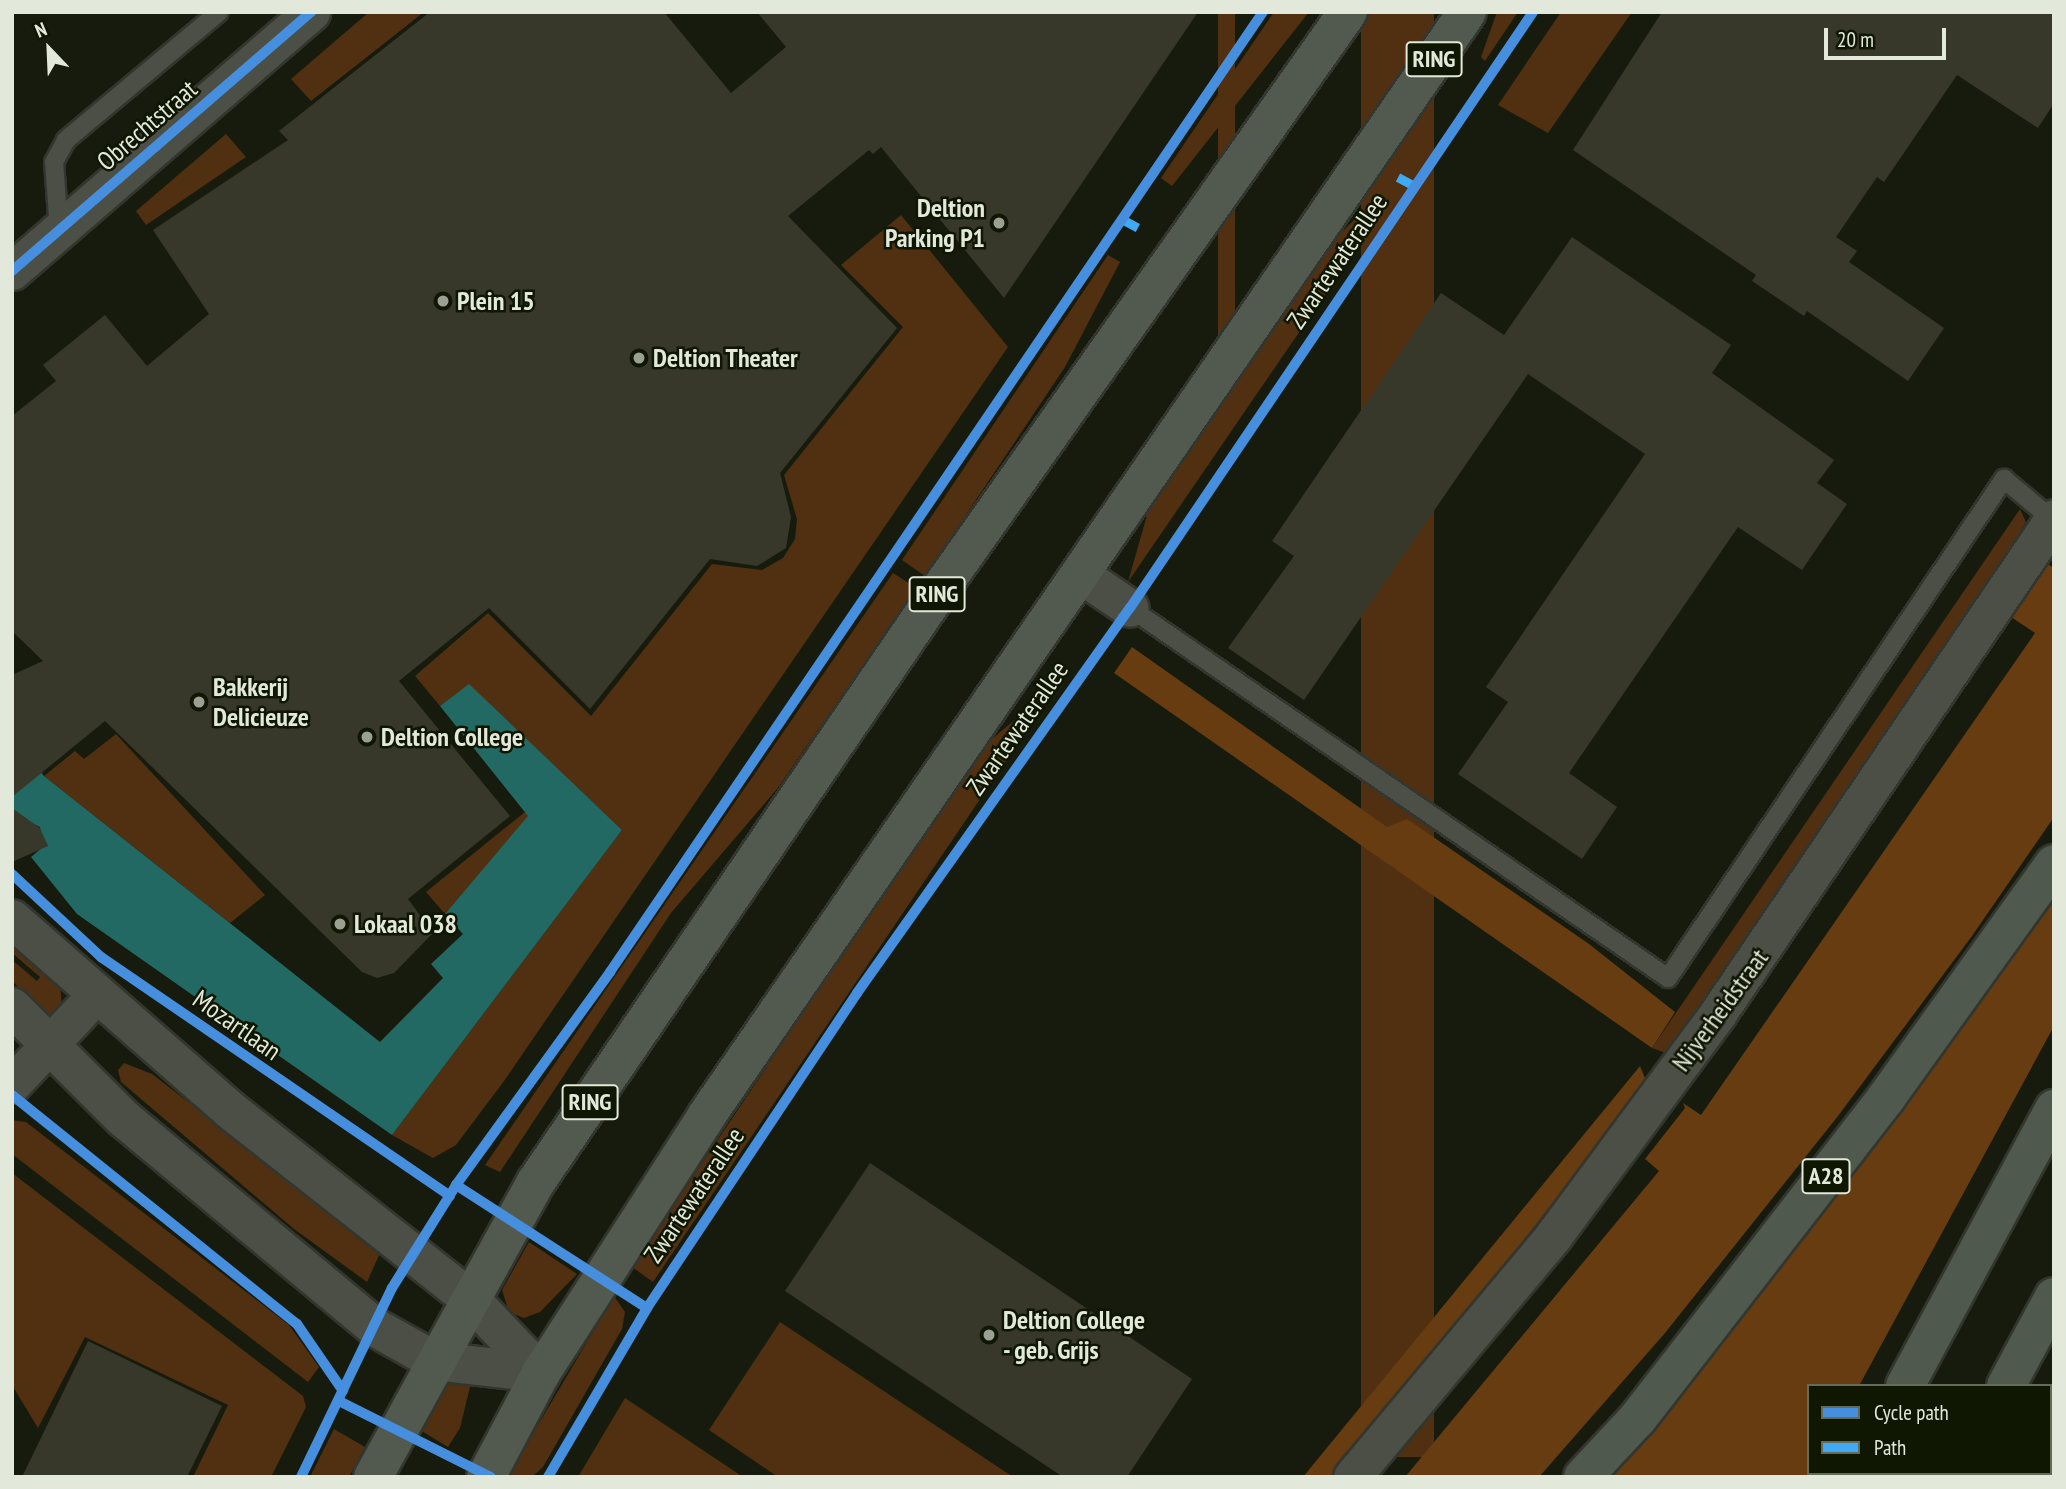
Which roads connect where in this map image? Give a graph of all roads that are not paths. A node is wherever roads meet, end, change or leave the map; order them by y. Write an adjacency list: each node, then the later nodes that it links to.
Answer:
1 (219, 12): 5 (lane)
2 (312, 12): 5 (street, Obrechtstraat)
3 (1348, 12): 18 (main road, RING)
4 (1467, 12): 8 (main road, Zwartewaterallee / RING)
5 (59, 231): 6 (street, Obrechtstraat)
6 (12, 271)
7 (2053, 519): 9 (lane); 25 (street, Nijverheidstraat)
8 (1080, 574): 9 (street); 20 (main road, Zwartewaterallee / RING)
9 (1130, 608)
10 (2054, 864): 26 (highway, A28)
11 (12, 919): 12 (street)
12 (94, 997): 14 (street); 18 (street)
13 (12, 1007): 14 (street)
14 (50, 1046): 15 (street); 19 (street)
15 (12, 1083)
16 (2054, 1109): 21 (highway)
17 (2054, 1297): 22 (highway)
18 (469, 1298): 19 (main road, RING); 20 (street)
19 (435, 1361): 20 (street); 23 (main road, RING)
20 (541, 1373): 24 (main road, Zwartewaterallee / RING)
21 (1906, 1384)
22 (2007, 1384)
23 (373, 1477)
24 (486, 1477)
25 (1352, 1477)
26 (1583, 1477)

